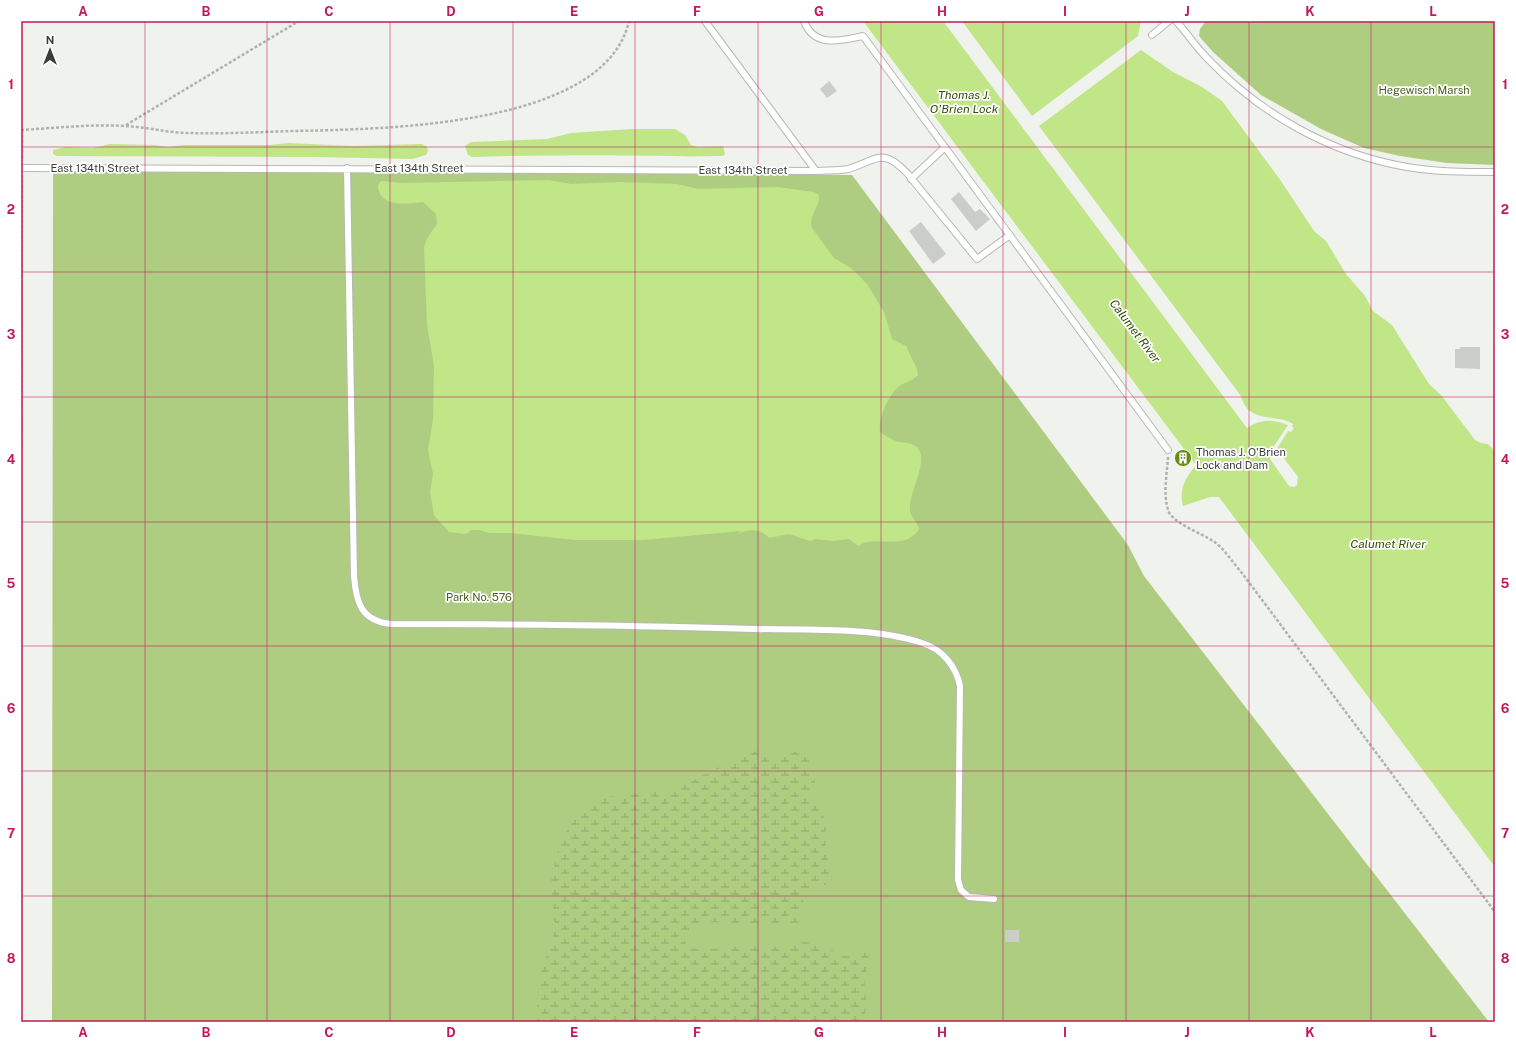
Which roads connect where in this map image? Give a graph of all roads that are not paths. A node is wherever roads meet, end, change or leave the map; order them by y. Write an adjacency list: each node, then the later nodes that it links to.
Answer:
1 (705, 21): 9 (lane)
2 (804, 21): 6 (lane)
3 (1169, 21): 5 (lane)
4 (1176, 21): 10 (lane)
5 (1152, 35)
6 (945, 147): 11 (lane); 12 (lane)
7 (21, 168): 8 (lane, East 134th Street)
8 (347, 168): 9 (lane, East 134th Street); 14 (lane)
9 (816, 171): 11 (lane, East 134th Street)
10 (1495, 172)
11 (911, 179): 12 (lane, East 134th Street)
12 (1010, 235): 13 (lane)
13 (1168, 450)
14 (994, 899)

